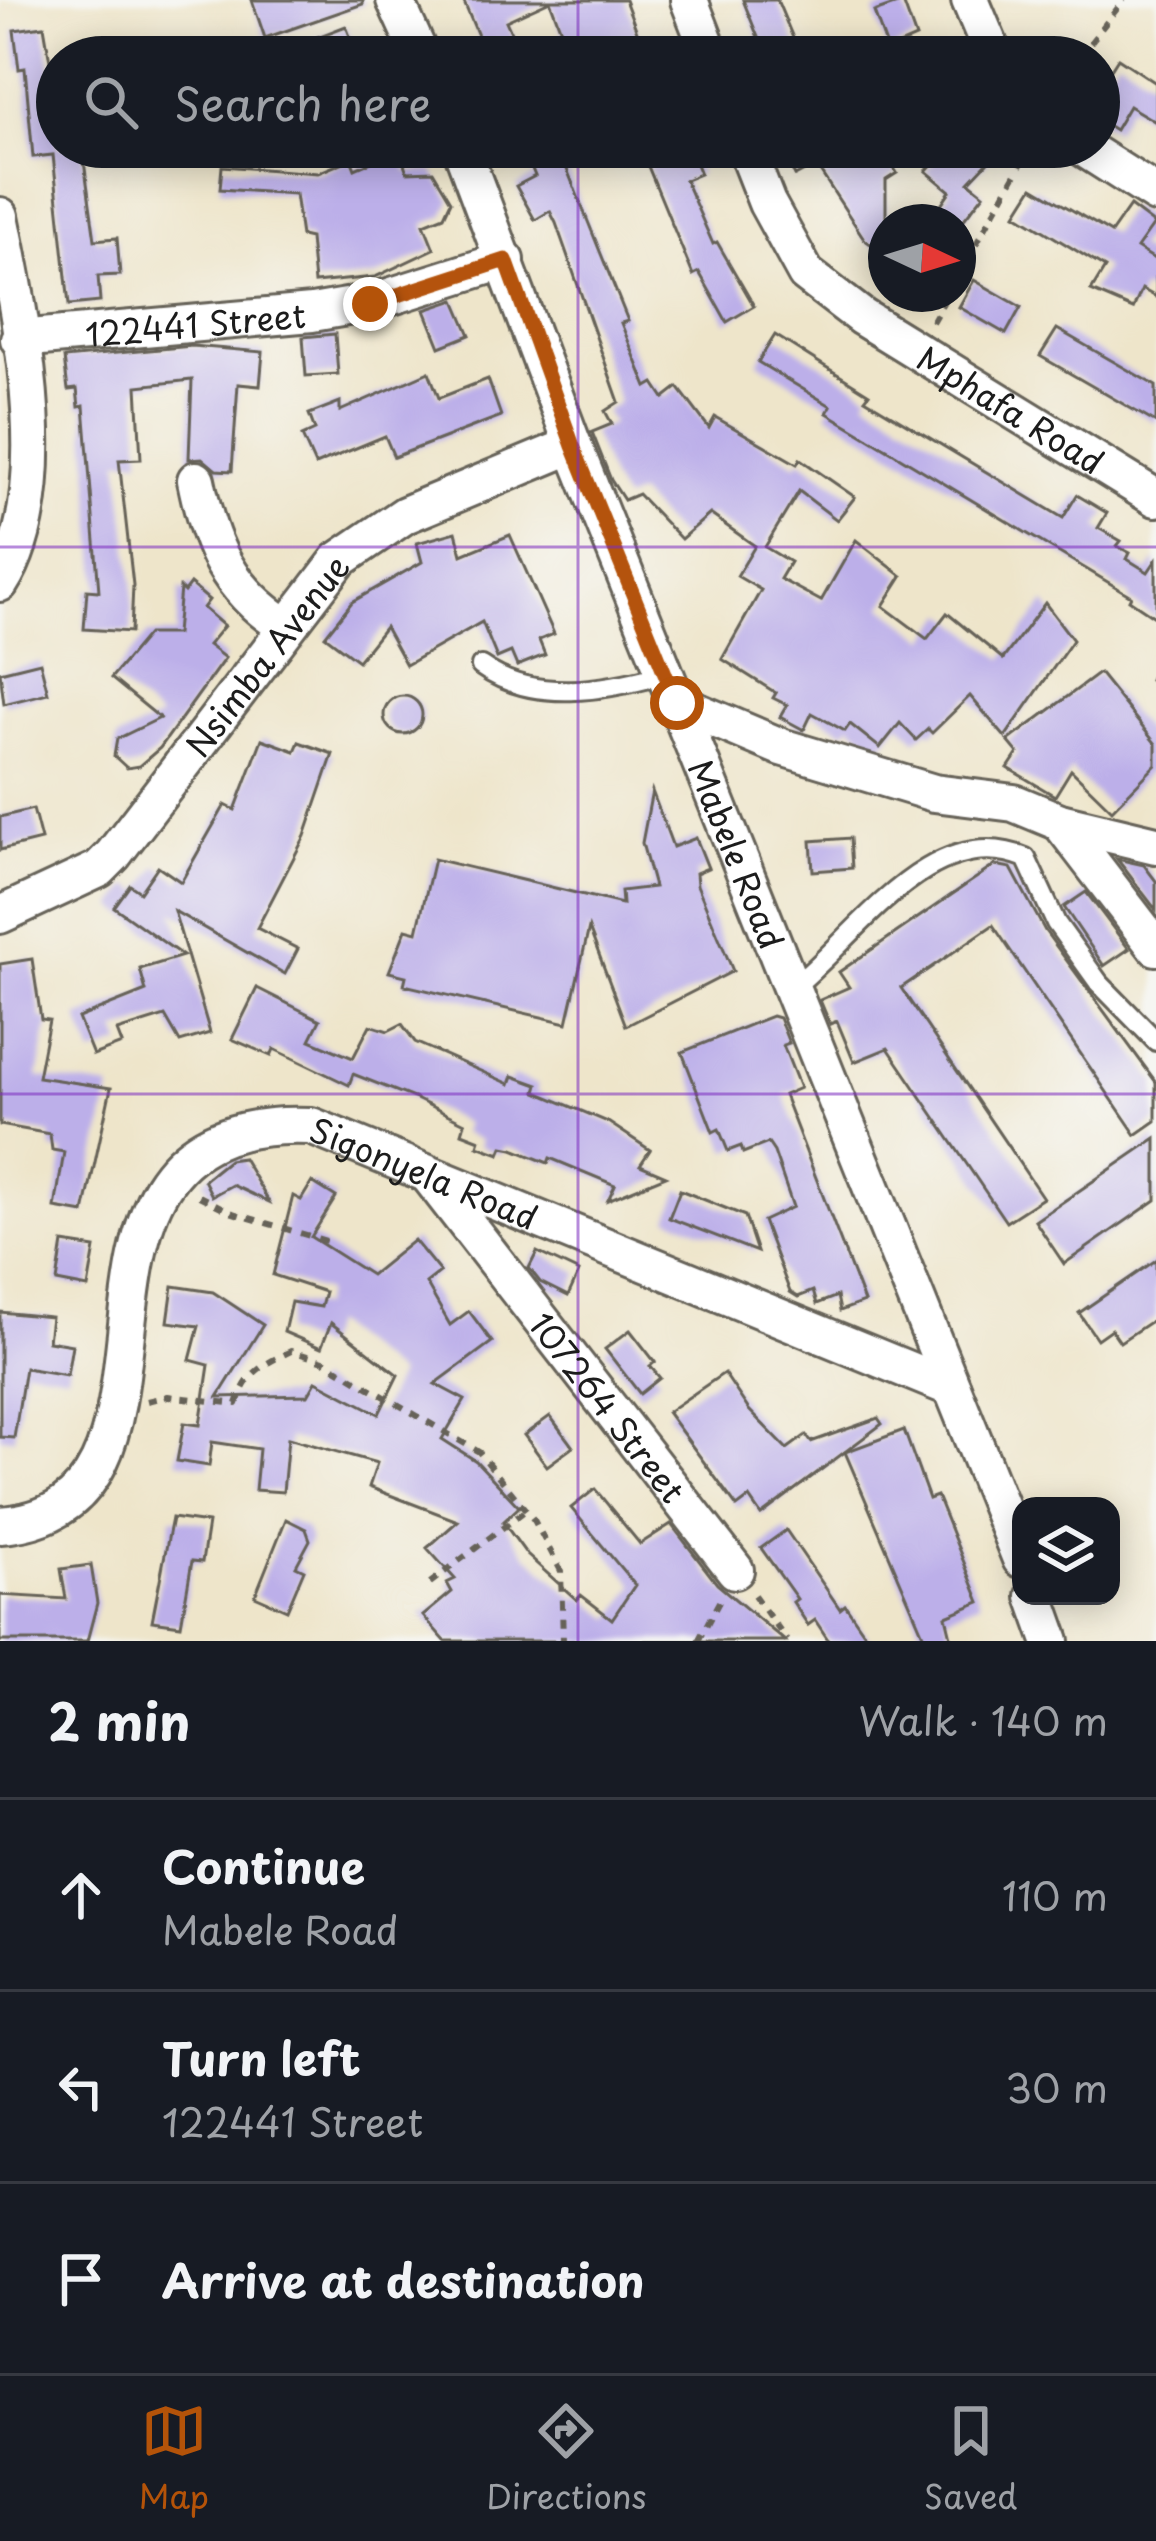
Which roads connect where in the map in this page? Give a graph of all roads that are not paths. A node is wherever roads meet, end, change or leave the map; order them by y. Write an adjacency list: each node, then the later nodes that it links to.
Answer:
1 (395, 0): 4 (street)
2 (688, 0): 5 (street)
3 (970, 0): 6 (street)
4 (411, 36)
5 (703, 36)
6 (985, 36)
7 (469, 168): 12 (street, Mabele Road)
8 (753, 168): 16 (street, Mphafa Road)
9 (1115, 168): 10 (street)
10 (1156, 194)
11 (0, 215): 13 (street)
12 (506, 260): 13 (street, 122441 Street); 14 (street, Mabele Road)
13 (14, 363): 17 (street)
14 (573, 446): 18 (street, Nsimba Avenue); 20 (street, Mabele Road)
15 (196, 480): 18 (street)
16 (1156, 498)
17 (0, 583)
18 (285, 626): 23 (street, Nsimba Avenue)
19 (482, 666): 20 (lane)
20 (671, 689): 21 (street); 25 (street, Mabele Road)
21 (1060, 822): 22 (street); 24 (street)
22 (1156, 845)
23 (0, 915)
24 (1156, 947)
25 (790, 990): 26 (lane); 28 (street, Mabele Road)
26 (1156, 1041)
27 (428, 1174): 28 (street, Sigonyela Road); 29 (street, Sigonyela Road); 31 (street, 107264 Street)
28 (952, 1388): 30 (street, Mabele Road)
29 (0, 1525)
30 (1012, 1537)
31 (735, 1570)
32 (1038, 1605): 33 (street)
33 (1051, 1641)

